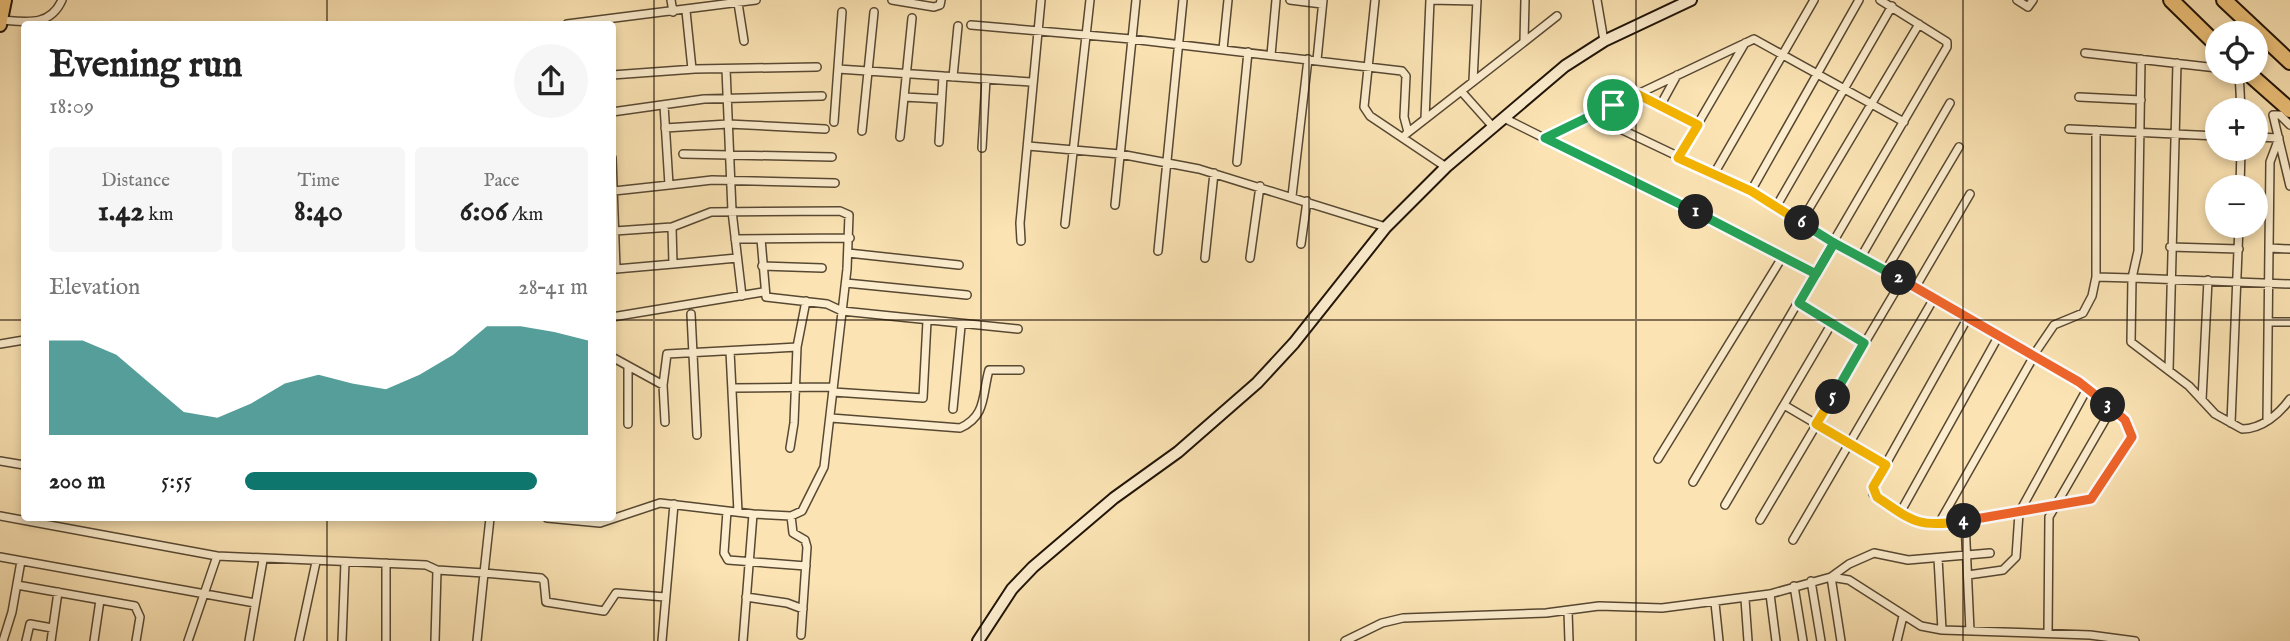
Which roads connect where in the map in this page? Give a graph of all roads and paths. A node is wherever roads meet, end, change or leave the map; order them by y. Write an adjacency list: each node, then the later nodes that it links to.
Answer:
1 (5, 0): 37 (main road)
2 (62, 0): 39 (street)
3 (671, 0): 32 (street)
4 (750, 0): 5 (street); 29 (street)
5 (756, 0)
6 (892, 0): 7 (street)
7 (941, 0)
8 (1041, 0): 45 (street)
9 (1090, 0): 47 (street)
10 (1136, 0): 48 (street)
11 (1183, 0): 53 (street)
12 (1228, 0): 54 (street)
13 (1276, 0): 57 (street)
14 (1290, 0): 28 (street)
15 (1375, 0): 64 (street)
16 (1430, 0): 27 (street); 98 (street)
17 (1525, 0): 51 (street)
18 (1597, 0): 50 (street)
19 (1691, 0): 50 (main road)
20 (1814, 0): 58 (street)
21 (1859, 0): 72 (street)
22 (1880, 0): 30 (street)
23 (2017, 0): 24 (street)
24 (2033, 0)
25 (2171, 0): 46 (highway)
26 (2224, 0): 62 (highway)
27 (1477, 1): 78 (street)
28 (1323, 2): 61 (street)
29 (738, 3): 31 (street); 49 (street)
30 (1892, 6): 41 (street); 81 (street)
31 (685, 10): 32 (street); 67 (street)
32 (673, 12): 40 (street)
33 (842, 12): 69 (street)
34 (874, 12): 70 (street)
35 (1557, 16): 51 (street)
36 (912, 18): 71 (street)
37 (0, 20): 38 (street); 42 (main road)
38 (21, 21)
39 (40, 21)
40 (593, 21)
41 (1919, 24): 90 (street); 100 (street)
42 (0, 25)
43 (971, 25): 45 (street)
44 (958, 26): 76 (street)
45 (1037, 31): 47 (street); 79 (street)
46 (2205, 33)
47 (1086, 35): 48 (street); 122 (street)
48 (1131, 39): 53 (street); 124 (street)
49 (744, 41)
50 (1604, 41): 97 (main road)
51 (1524, 42): 78 (street)
52 (1745, 42): 58 (street); 74 (street); 102 (street)
53 (1178, 44): 54 (street); 128 (street)
54 (1223, 49): 55 (street)
55 (1248, 52): 57 (street); 129 (street)
56 (2085, 53): 60 (street)
57 (1271, 55): 59 (street)
58 (1783, 55): 72 (street); 133 (street)
59 (1308, 59): 61 (street); 142 (street)
60 (2141, 59): 63 (street); 89 (street)
61 (1317, 60): 64 (street)
62 (2290, 62)
63 (2176, 63): 66 (street); 111 (street)
64 (1368, 65): 112 (street); 112 (street)
65 (817, 67): 68 (street)
66 (2205, 67)
67 (692, 69): 68 (street); 73 (street)
68 (726, 69): 85 (street)
69 (838, 69): 70 (street); 99 (street)
70 (868, 71): 71 (street); 109 (street)
71 (906, 73): 75 (street); 86 (street)
72 (1817, 74): 81 (street); 140 (street)
73 (616, 75)
74 (1677, 75): 83 (street); 93 (street)
75 (943, 76): 76 (street); 88 (street)
76 (953, 77): 77 (street)
77 (986, 79): 79 (street); 121 (street)
78 (1473, 81): 82 (street)
79 (1031, 82): 119 (street)
80 (2261, 84): 94 (highway)
81 (1843, 88): 90 (street); 145 (street)
82 (1461, 91): 98 (street); 105 (street)
83 (1637, 94): 93 (street); 96 (street)
84 (822, 96): 85 (street)
85 (728, 97): 92 (street); 101 (street)
86 (904, 97): 88 (street); 114 (street)
87 (2078, 97): 89 (street)
88 (942, 99): 118 (street)
89 (2141, 100): 110 (street)
90 (1871, 103): 100 (street); 147 (street)
91 (1950, 103): 166 (street)
92 (664, 105): 95 (street); 104 (street)
93 (1660, 106): 102 (street)
94 (2290, 110)
95 (616, 112)
96 (1591, 116): 115 (street); 127 (street)
97 (1504, 118): 105 (main road); 115 (street)
98 (1425, 119): 112 (street)
99 (834, 122)
100 (1904, 122): 157 (street)
101 (728, 124): 104 (street); 106 (street); 125 (street)
102 (1698, 125): 127 (street)
103 (2290, 125): 117 (street)
104 (665, 128): 136 (street)
105 (1494, 128): 130 (main road)
106 (825, 129)
107 (2069, 129): 108 (street)
108 (2096, 130): 110 (street); 177 (street)
109 (862, 131)
110 (2140, 132): 111 (street); 178 (street)
111 (2174, 134): 113 (street); 159 (street)
112 (1405, 135): 130 (street)
113 (2205, 135)
114 (900, 137)
115 (1545, 138): 165 (street)
116 (2268, 138): 117 (street)
117 (2279, 138): 131 (street); 160 (street)
118 (939, 142)
119 (1028, 146): 122 (street); 156 (street)
120 (1959, 147): 175 (street)
121 (982, 148)
122 (1074, 150): 124 (street); 148 (street)
123 (683, 154): 125 (street)
124 (1120, 154): 128 (street); 144 (street)
125 (729, 155): 126 (street); 134 (street)
126 (832, 157)
127 (1678, 158): 133 (street)
128 (1166, 162): 132 (street); 163 (street)
129 (1237, 162)
130 (1446, 167): 150 (main road)
131 (2288, 167): 138 (street)
132 (1214, 173): 137 (street); 168 (street)
133 (1714, 174): 140 (street)
134 (730, 180): 135 (street); 136 (street); 146 (street)
135 (835, 183)
136 (669, 185): 139 (street)
137 (1260, 186): 142 (street); 169 (street)
138 (2290, 186)
139 (616, 191)
140 (1751, 191): 145 (street)
141 (1970, 194): 186 (street)
142 (1292, 196): 143 (street)
143 (1307, 201): 150 (street); 158 (street)
144 (1115, 205)
145 (1776, 207): 147 (street)
146 (732, 211): 149 (street); 152 (street); 154 (street)
147 (1801, 222): 157 (street)
148 (1065, 224)
149 (671, 227): 151 (street); 170 (street)
150 (1387, 227): 309 (main road)
151 (616, 231)
152 (849, 238): 155 (street); 164 (street)
153 (2239, 238): 161 (street)
154 (735, 239): 155 (street); 167 (street)
155 (761, 239): 172 (street)
156 (1021, 241)
157 (1834, 243): 166 (street); 176 (street)
158 (1301, 244)
159 (2170, 247): 161 (street); 179 (street)
160 (2269, 248): 162 (street); 184 (street)
161 (2239, 249): 183 (street)
162 (2290, 249)
163 (1158, 251)
164 (848, 253): 171 (street); 182 (street)
165 (1783, 256): 176 (street); 234 (street)
166 (1861, 257): 175 (street)
167 (737, 258): 170 (street); 189 (street)
168 (1205, 258)
169 (1250, 258)
170 (673, 264): 174 (street)
171 (959, 265)
172 (762, 266): 173 (street); 187 (street)
173 (822, 268)
174 (616, 270)
175 (1886, 270): 180 (street)
176 (1816, 274): 192 (street)
177 (2096, 277): 178 (street); 210 (street)
178 (2132, 278): 179 (street); 214 (street)
179 (2169, 279): 181 (street); 214 (street)
180 (1902, 280): 186 (street); 205 (street)
181 (2208, 280): 183 (street); 221 (street)
182 (845, 282): 188 (street); 193 (street)
183 (2238, 282): 184 (street); 228 (street)
184 (2268, 283): 185 (street); 198 (street)
185 (2290, 285)
186 (1915, 288): 190 (street)
187 (763, 292): 189 (street); 191 (street)
188 (967, 295)
189 (742, 296): 195 (street)
190 (1933, 300): 196 (street); 232 (street)
191 (806, 301): 193 (street); 207 (street)
192 (1799, 303): 200 (street); 238 (street)
193 (842, 311): 197 (street); 219 (street)
194 (691, 314): 209 (street)
195 (616, 316)
196 (1966, 319): 203 (street); 237 (street)
197 (927, 321): 201 (street); 219 (street)
198 (2268, 322): 199 (street); 226 (street)
199 (2290, 322)
200 (1832, 323): 205 (street); 222 (street)
201 (961, 326): 202 (street); 224 (street)
202 (1018, 330)
203 (1998, 337): 210 (street); 244 (street)
204 (21, 340): 206 (street)
205 (1864, 343): 230 (street)
206 (0, 344)
207 (797, 347): 208 (street); 216 (street)
208 (730, 351): 209 (street); 217 (street)
209 (694, 352): 215 (street); 231 (street)
210 (2033, 356): 218 (street); 257 (street)
211 (616, 359): 212 (street)
212 (628, 366): 215 (street); 229 (street)
213 (1020, 370): 225 (street)
214 (2169, 370): 221 (street)
215 (663, 385): 227 (street)
216 (795, 386): 217 (street); 219 (street); 233 (street)
217 (733, 388): 243 (street)
218 (2087, 388): 223 (street); 245 (street)
219 (833, 389): 225 (street)
220 (2290, 399): 226 (street)
221 (2202, 400): 228 (street)
222 (1784, 405): 230 (street); 240 (street)
223 (2112, 408): 241 (street); 241 (street)
224 (953, 409)
225 (831, 418): 248 (street)
226 (2267, 421): 228 (street)
227 (665, 422)
228 (2231, 423)
229 (628, 424)
230 (1816, 424): 232 (street); 251 (street)
231 (698, 435)
232 (1849, 444): 237 (street); 258 (street)
233 (790, 448)
234 (1658, 459)
235 (0, 461): 236 (street)
236 (21, 464)
237 (1886, 465): 244 (street)
238 (1693, 482)
239 (674, 504): 242 (street); 249 (street); 281 (street)
240 (1725, 505)
241 (2053, 507): 245 (street); 293 (street)
242 (727, 511): 243 (street); 268 (street)
243 (738, 512): 246 (street)
244 (1900, 513): 257 (street)
245 (2019, 513): 256 (street); 273 (street)
246 (753, 514): 248 (street); 268 (street)
247 (0, 516): 250 (street)
248 (792, 516): 270 (street)
249 (616, 517)
250 (21, 520)
251 (1760, 520)
252 (27, 521): 261 (street)
253 (490, 521): 272 (street)
254 (579, 521): 255 (street)
255 (605, 521)
256 (1965, 521): 257 (street); 260 (street)
257 (1938, 525)
258 (1793, 540)
259 (1990, 553): 260 (street)
260 (1966, 555): 263 (street); 273 (street)
261 (217, 556): 264 (street); 280 (street)
262 (0, 557): 265 (street)
263 (1938, 558): 274 (street); 291 (street)
264 (263, 560): 266 (street); 285 (street)
265 (21, 561): 276 (street); 280 (street)
266 (316, 562): 267 (street); 302 (street)
267 (345, 562): 269 (street); 303 (street)
268 (749, 562): 270 (street); 282 (street)
269 (386, 563): 271 (street); 304 (street)
270 (806, 566): 287 (street)
271 (437, 570): 272 (street); 305 (street)
272 (484, 573): 281 (street); 306 (street)
273 (1968, 575): 292 (street)
274 (1831, 577): 275 (street); 289 (street); 317 (street)
275 (1811, 580): 277 (street); 316 (street)
276 (17, 585): 278 (street); 295 (street)
277 (1794, 586): 279 (street); 315 (street)
278 (58, 592): 284 (street); 290 (street)
279 (1770, 594): 283 (street); 314 (street)
280 (204, 596): 285 (street); 300 (street)
281 (666, 597): 307 (street)
282 (746, 597): 287 (street); 308 (street)
283 (1745, 599): 286 (street); 313 (street)
284 (100, 600): 298 (street); 299 (street)
285 (255, 603): 301 (street)
286 (1715, 603): 288 (street); 312 (street)
287 (803, 609): 294 (street)
288 (1569, 611): 310 (street); 311 (street)
289 (1903, 616): 291 (street); 318 (street)
290 (52, 628): 296 (street); 297 (street)
291 (1942, 630): 292 (street)
292 (1970, 631): 293 (street)
293 (2048, 633): 319 (street)
294 (801, 635)
295 (3, 641)
296 (26, 641)
297 (51, 641)
298 (94, 641)
299 (136, 641)
300 (188, 641)
301 (249, 641)
302 (299, 641)
303 (342, 641)
304 (386, 641)
305 (435, 641)
306 (477, 641)
307 (662, 641)
308 (743, 641)
309 (978, 641)
310 (1345, 641)
311 (1569, 641)
312 (1719, 641)
313 (1748, 641)
314 (1776, 641)
315 (1803, 641)
316 (1821, 641)
317 (1841, 641)
318 (1897, 641)
319 (2135, 641)

